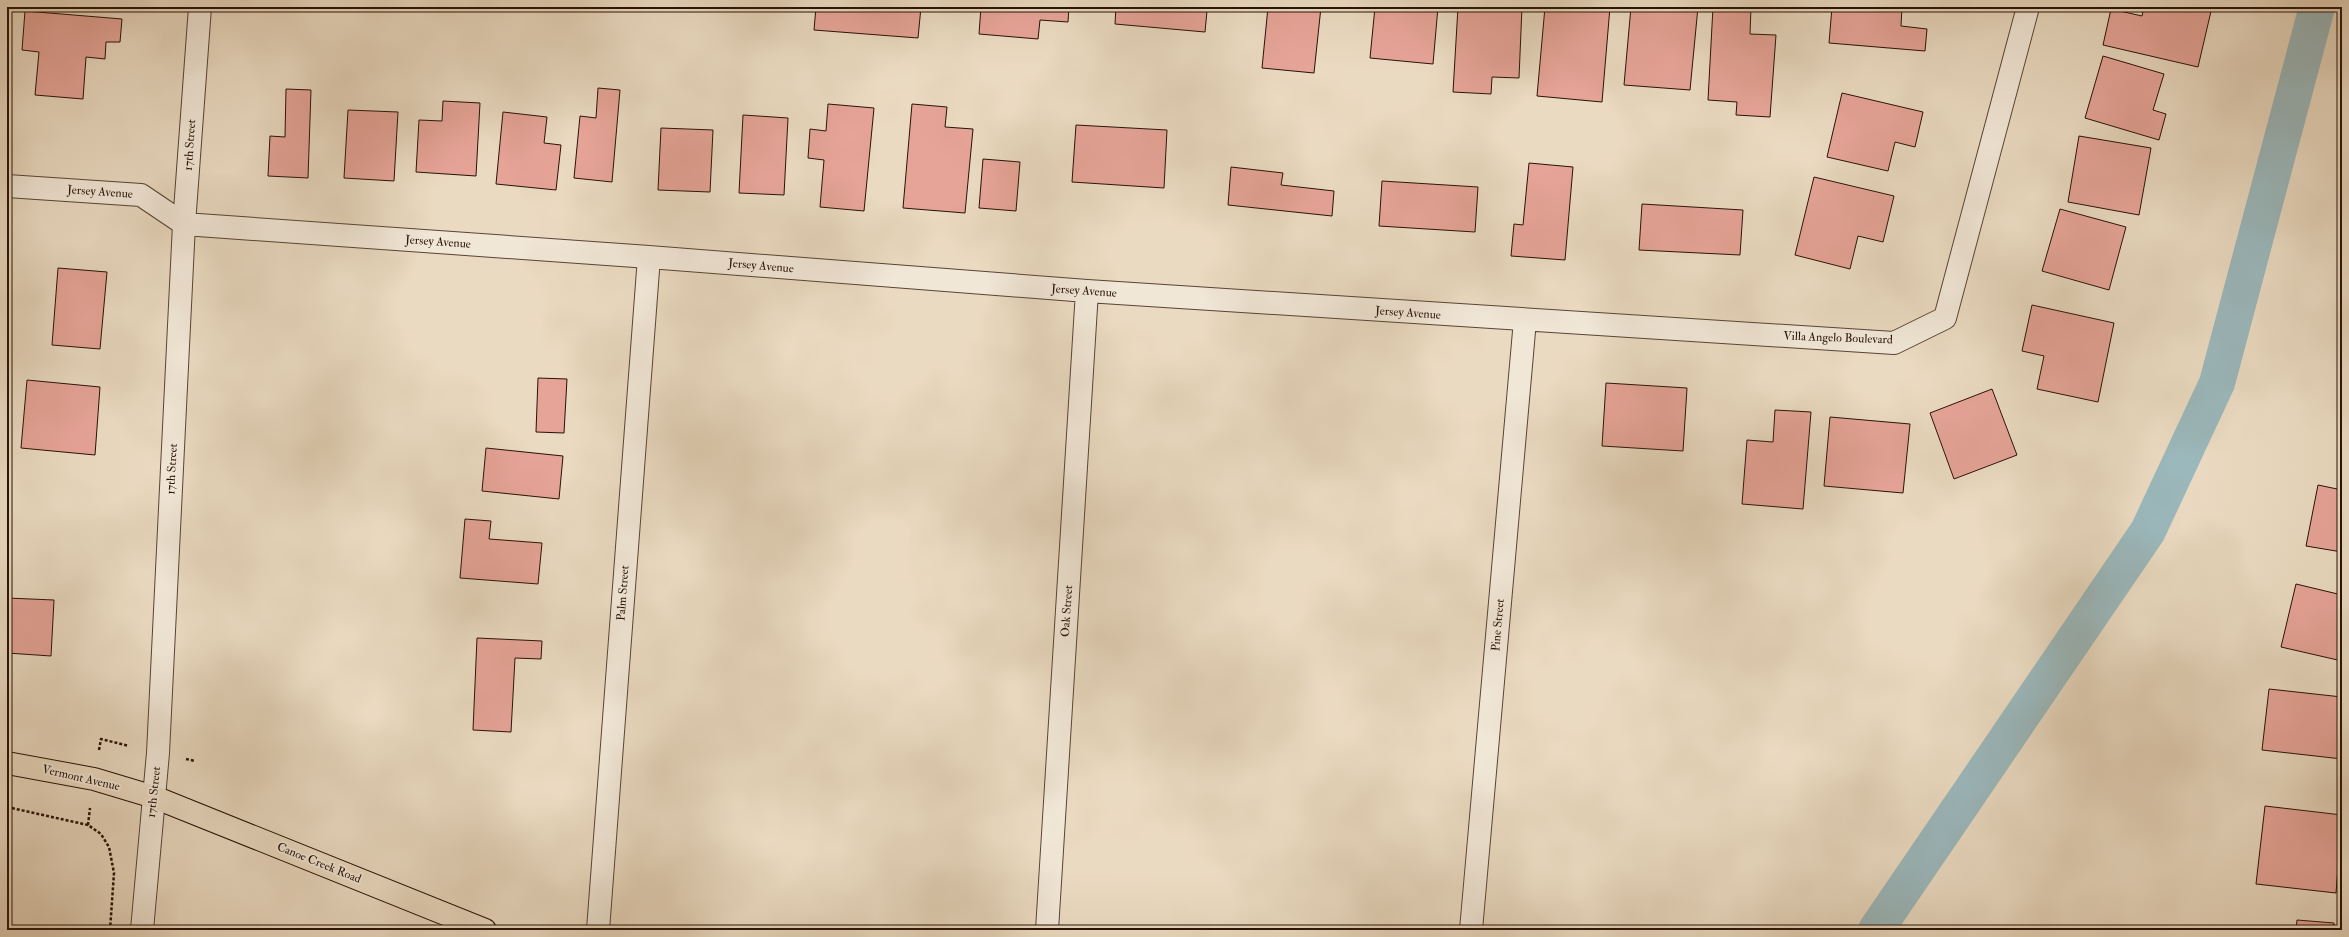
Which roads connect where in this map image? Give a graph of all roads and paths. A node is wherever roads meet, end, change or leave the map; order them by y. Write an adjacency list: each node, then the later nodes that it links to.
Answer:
1 (200, 7): 4 (street, 17th Street)
2 (2028, 7): 7 (street, Villa Angelo Boulevard)
3 (7, 186): 4 (street, Jersey Avenue)
4 (184, 224): 5 (street, Jersey Avenue); 9 (street, 17th Street)
5 (649, 257): 6 (street, Jersey Avenue); 14 (street, Palm Street)
6 (1087, 291): 7 (street, Jersey Avenue); 15 (street, Oak Street)
7 (1525, 320): 16 (street, Pine Street)
8 (7, 763): 9 (main road, Vermont Avenue)
9 (154, 797): 12 (street, 17th Street); 13 (main road, Canoe Creek Road)
10 (7, 807): 11 (path)
11 (110, 930)
12 (142, 930)
13 (485, 930)
14 (598, 930)
15 (1047, 930)
16 (1471, 930)

